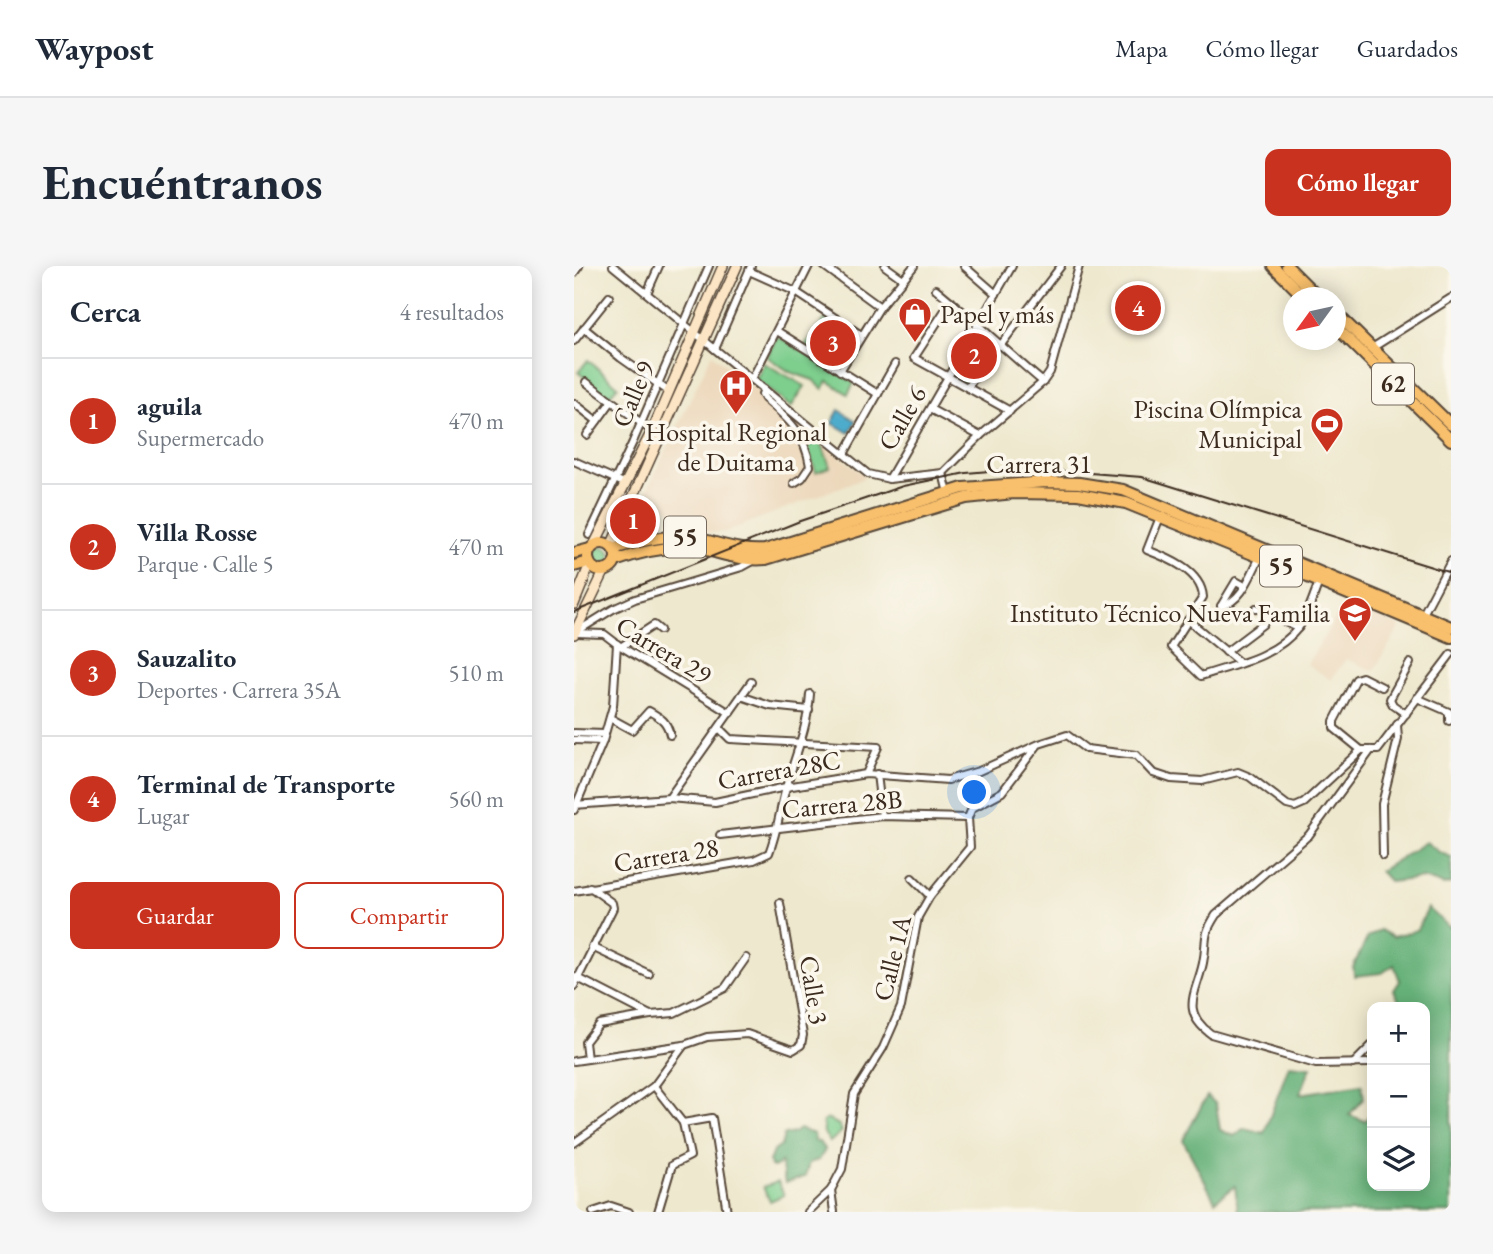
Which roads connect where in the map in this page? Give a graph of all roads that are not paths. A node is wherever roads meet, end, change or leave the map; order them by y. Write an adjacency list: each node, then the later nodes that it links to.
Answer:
1 (579, 266): 19 (street)
2 (613, 266): 26 (street)
3 (659, 266): 26 (street)
4 (709, 266): 32 (street, Calle 9)
5 (723, 266): 37 (main road)
6 (737, 266): 41 (main road)
7 (809, 266): 25 (street)
8 (824, 266): 31 (street)
9 (886, 266): 21 (street)
10 (914, 266): 21 (street)
11 (964, 266): 20 (street)
12 (976, 266): 20 (street)
13 (1012, 266): 27 (street, Calle 6)
14 (1061, 266): 42 (street)
15 (1079, 266): 50 (street)
16 (1273, 266): 22 (highway)
17 (1287, 266): 23 (highway)
18 (750, 268): 25 (street); 44 (street)
19 (574, 272)
20 (970, 272): 27 (street)
21 (902, 279): 31 (street)
22 (1294, 287)
23 (1309, 287)
24 (936, 289): 30 (street)
25 (796, 292): 36 (street); 38 (street)
26 (647, 293): 32 (street)
27 (996, 294): 33 (street, Calle 6)
28 (609, 297): 35 (street)
29 (1451, 298): 43 (street)
30 (951, 301): 33 (street); 47 (street)
31 (880, 307): 38 (street)
32 (683, 323): 37 (street); 51 (street, Calle 9)
33 (979, 324): 42 (street); 47 (street, Calle 6)
34 (1346, 324): 43 (highway, 62)
35 (584, 328): 40 (street); 51 (street)
36 (777, 331): 46 (street); 48 (street)
37 (694, 332): 41 (street); 54 (main road)
38 (860, 335): 46 (street)
39 (1346, 338): 66 (highway, 62)
40 (574, 341)
41 (704, 341): 44 (street); 80 (main road)
42 (997, 344): 50 (street); 52 (street)
43 (1371, 348): 62 (highway, 62)
44 (715, 349): 48 (street)
45 (895, 364): 55 (street)
46 (840, 370): 55 (street)
47 (948, 377): 52 (street); 58 (street, Calle 6)
48 (752, 379): 53 (street)
49 (586, 382): 57 (street)
50 (1043, 382): 59 (street)
51 (658, 386): 54 (street); 61 (street, Calle 9)
52 (968, 388): 59 (street)
53 (764, 389): 69 (street); 74 (street)
54 (668, 391): 63 (main road)
55 (878, 394): 69 (street)
56 (574, 402): 60 (street)
57 (611, 402): 60 (street); 61 (street)
58 (930, 409): 65 (street); 73 (street, Calle 6)
59 (1010, 411): 65 (street)
60 (597, 421): 64 (street)
61 (641, 424): 63 (street); 67 (street, Calle 9)
62 (1451, 425)
63 (652, 431): 68 (main road)
64 (587, 435)
65 (980, 436): 71 (street)
66 (1451, 440)
67 (632, 444): 68 (street); 72 (street, Calle 9)
68 (644, 448): 75 (main road)
69 (844, 454): 73 (street)
70 (574, 461): 72 (street)
71 (943, 473): 73 (street); 76 (street)
72 (615, 479): 75 (street); 79 (street, Calle 9)
73 (889, 480)
74 (794, 483)
75 (626, 484): 79 (main road)
76 (948, 493): 77 (highway); 80 (highway, Carrera 31 / 55); 94 (highway, Carrera 31 / 55)
77 (933, 508): 78 (highway, Carrera 31 / 55); 83 (highway, Carrera 31 / 55)
78 (1160, 517): 82 (highway, Carrera 31 / 55); 95 (street)
79 (591, 543): 80 (highway, 55); 81 (highway, 55); 86 (highway)
80 (612, 547): 84 (highway)
81 (574, 554)
82 (1260, 556): 89 (highway, Carrera 31 / 55); 90 (street)
83 (755, 560): 84 (highway, Carrera 31 / 55); 99 (street)
84 (615, 561): 88 (highway, 55)
85 (1451, 561): 94 (street)
86 (590, 563): 87 (highway); 88 (highway); 91 (main road)
87 (574, 566)
88 (606, 570): 99 (main road)
89 (1319, 582): 94 (highway, Carrera 31 / 55); 97 (street)
90 (1245, 586): 90 (street)
91 (574, 604)
92 (1256, 608): 93 (street)
93 (1270, 615): 97 (street); 102 (street)
94 (1420, 619): 96 (highway, Carrera 31 / 55); 100 (highway, Carrera 31 / 55)
95 (1188, 620): 102 (street); 104 (street)
96 (1451, 627)
97 (1298, 628): 104 (street)
98 (660, 630): 101 (street)
99 (574, 633): 101 (street, Carrera 29)
100 (1451, 637)
101 (619, 645): 112 (street, Carrera 29); 114 (street)
102 (1226, 652): 104 (street)
103 (1451, 654): 110 (street)
104 (1240, 663)
105 (1410, 663): 113 (street)
106 (751, 681): 109 (street)
107 (1382, 687): 124 (street)
108 (810, 694): 111 (street)
109 (741, 696): 111 (street); 112 (street)
110 (1417, 698): 113 (street); 115 (street)
111 (809, 710): 122 (street)
112 (730, 713): 117 (street)
113 (1406, 714): 116 (street)
114 (610, 718): 119 (street); 120 (street)
115 (1449, 721)
116 (1397, 725): 125 (street); 135 (street)
117 (719, 729): 122 (street); 129 (street)
118 (574, 733): 120 (street)
119 (670, 735)
120 (604, 737): 121 (street); 130 (street)
121 (574, 740)
122 (801, 743): 126 (street); 128 (street)
123 (1039, 744): 124 (street); 127 (street, Carrera 28C); 132 (street)
124 (1361, 750): 125 (street)
125 (1371, 750): 151 (street)
126 (866, 774): 127 (street, Carrera 28C); 128 (street, Carrera 28C)
127 (877, 774): 131 (street)
128 (786, 787): 129 (street, Carrera 28C); 133 (street)
129 (669, 798): 130 (street, Carrera 28C)
130 (575, 806)
131 (882, 816): 132 (street, Carrera 28B); 133 (street, Carrera 28B)
132 (968, 818): 139 (street, Calle 1A)
133 (778, 828): 134 (street, Carrera 28B); 137 (street, Carrera 28)
134 (720, 835)
135 (1383, 856)
136 (912, 878): 139 (street)
137 (590, 887): 138 (street, Carrera 28); 141 (street)
138 (574, 891)
139 (930, 896): 155 (street, Calle 1A)
140 (780, 903): 146 (street, Calle 3)
141 (594, 944): 143 (street); 144 (street)
142 (746, 958): 145 (street)
143 (649, 974)
144 (575, 981): 145 (street)
145 (650, 1015): 148 (street)
146 (684, 1045): 148 (street); 152 (street)
147 (1367, 1050): 151 (street)
148 (587, 1059): 149 (street)
149 (574, 1062)
150 (1367, 1063): 151 (street)
151 (1353, 1064)
152 (654, 1086): 153 (street); 154 (street)
153 (683, 1123): 158 (street); 159 (street)
154 (574, 1143)
155 (831, 1190): 160 (street); 161 (street, Calle 1A)
156 (593, 1212): 157 (street)
157 (629, 1212)
158 (658, 1212)
159 (727, 1212)
160 (808, 1212)
161 (834, 1212)

